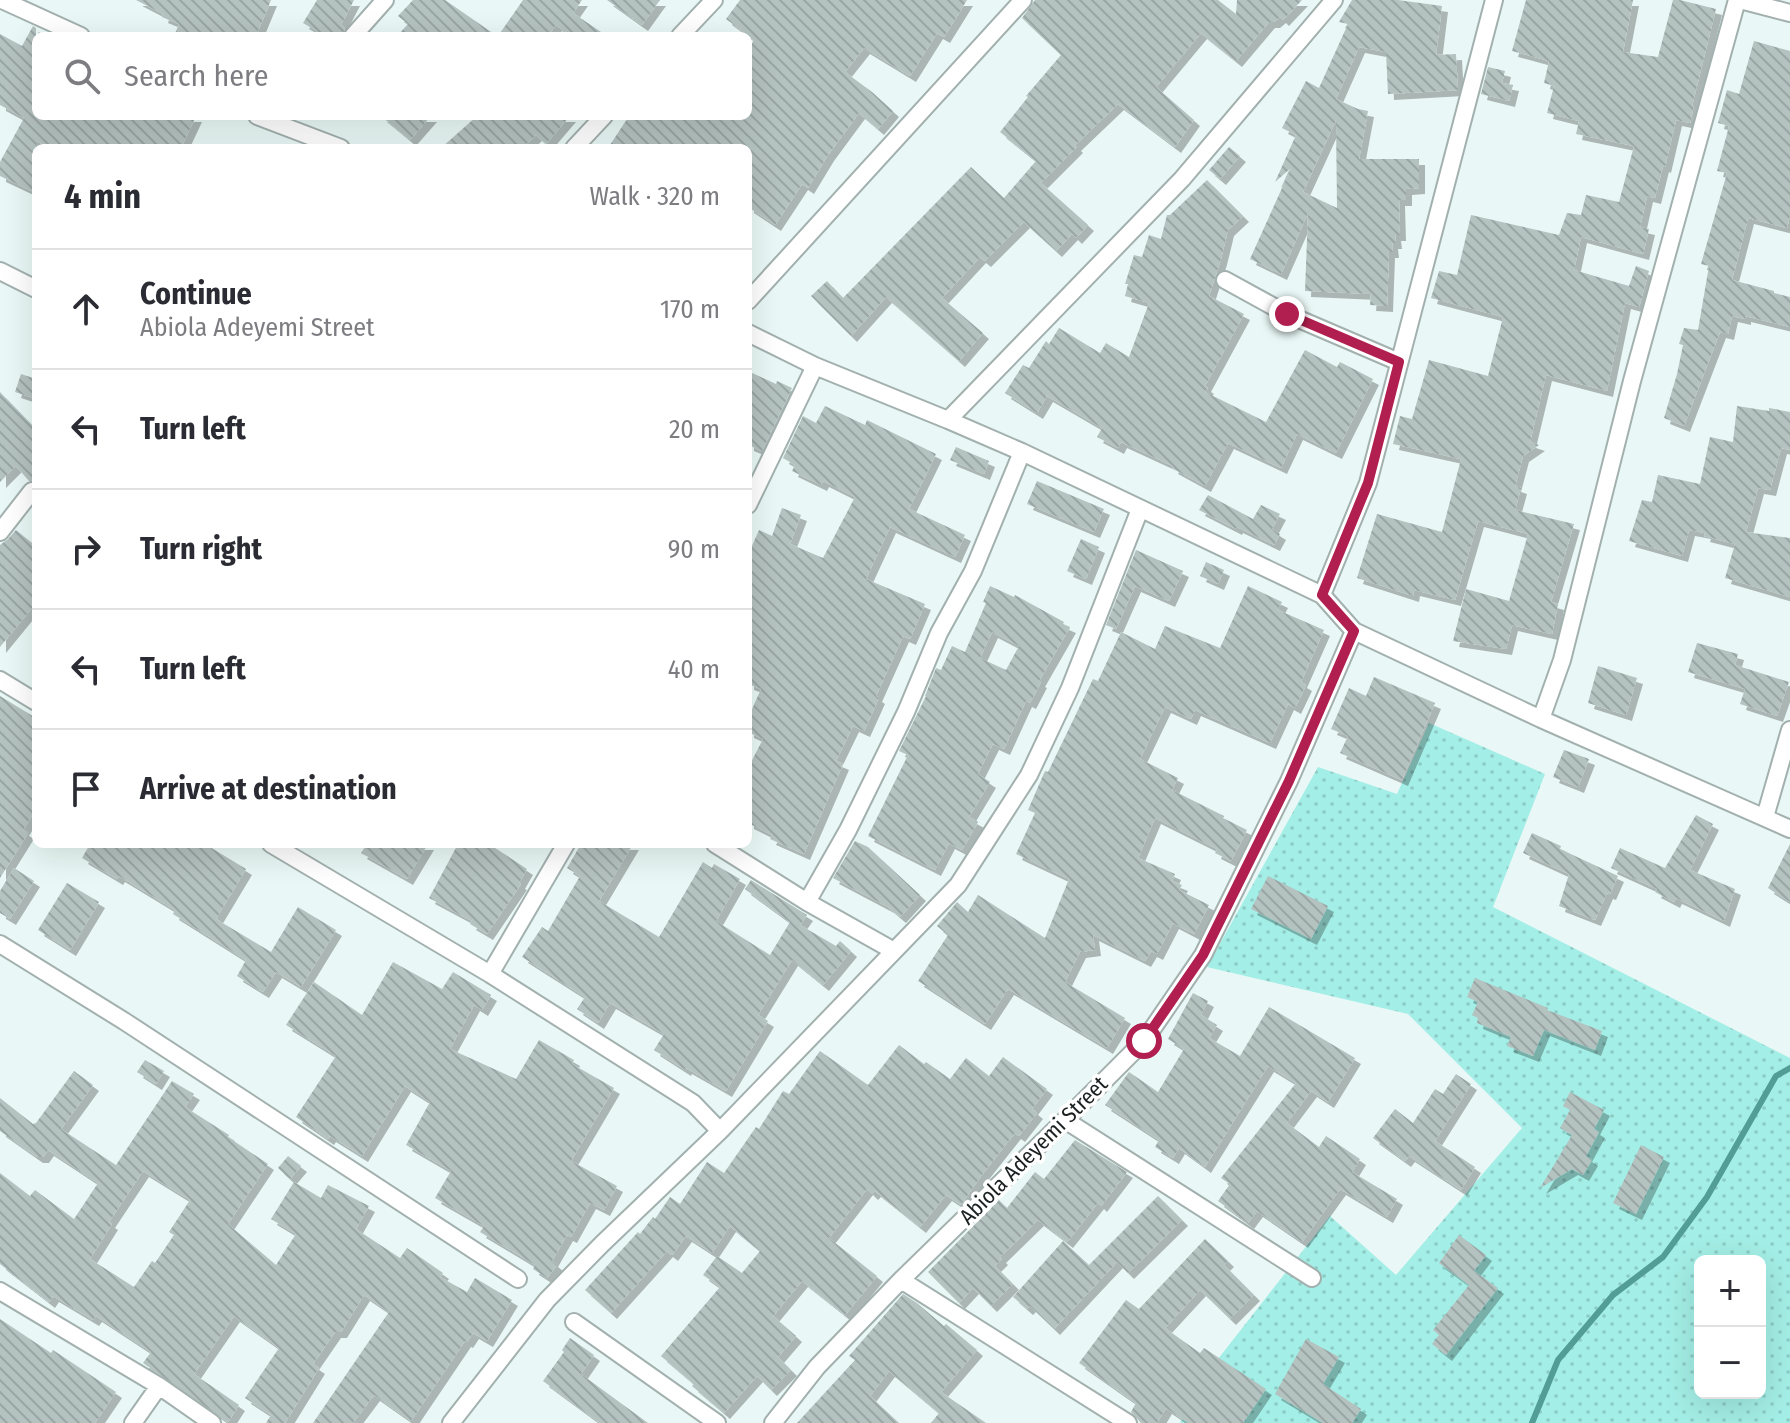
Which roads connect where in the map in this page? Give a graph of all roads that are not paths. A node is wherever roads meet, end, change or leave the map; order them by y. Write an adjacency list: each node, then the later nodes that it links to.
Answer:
1 (2, 0): 9 (street)
2 (385, 0): 10 (street)
3 (714, 0): 11 (street)
4 (1023, 0): 19 (street)
5 (1334, 0): 23 (street)
6 (1494, 0): 21 (street)
7 (1738, 0): 8 (street); 33 (street)
8 (1790, 13)
9 (72, 32)
10 (357, 32)
11 (684, 32)
12 (278, 120): 14 (street)
13 (600, 120): 15 (street)
14 (332, 144)
15 (578, 144)
16 (0, 271): 18 (street)
17 (1225, 280): 21 (street)
18 (32, 287)
19 (752, 297)
20 (752, 335): 22 (street)
21 (1399, 362): 29 (street)
22 (815, 366): 23 (street); 26 (street)
23 (948, 420): 24 (street)
24 (1022, 452): 27 (street); 40 (street)
25 (32, 491): 28 (street)
26 (752, 497)
27 (1140, 509): 29 (street); 42 (street)
28 (0, 532)
29 (1322, 595): 30 (street)
30 (1354, 631): 33 (street); 44 (street, Abiola Adeyemi Street)
31 (0, 680): 32 (street)
32 (32, 700)
33 (1541, 719): 35 (street)
34 (1790, 730): 35 (street)
35 (1765, 817): 36 (street)
36 (1790, 829)
37 (278, 848): 43 (street)
38 (564, 848): 43 (street)
39 (721, 848): 40 (street)
40 (807, 902): 42 (street)
41 (0, 944): 47 (street)
42 (894, 951): 45 (street)
43 (490, 974): 45 (street)
44 (1065, 1120): 46 (street); 48 (street, Abiola Adeyemi Street)
45 (720, 1131): 54 (street)
46 (1312, 1278)
47 (518, 1279)
48 (901, 1280): 56 (street, Abiola Adeyemi Street); 57 (street)
49 (0, 1291): 51 (street)
50 (574, 1322): 55 (street)
51 (159, 1386): 52 (street); 53 (street)
52 (133, 1423)
53 (212, 1423)
54 (451, 1423)
55 (717, 1423)
56 (773, 1423)
57 (1128, 1423)

